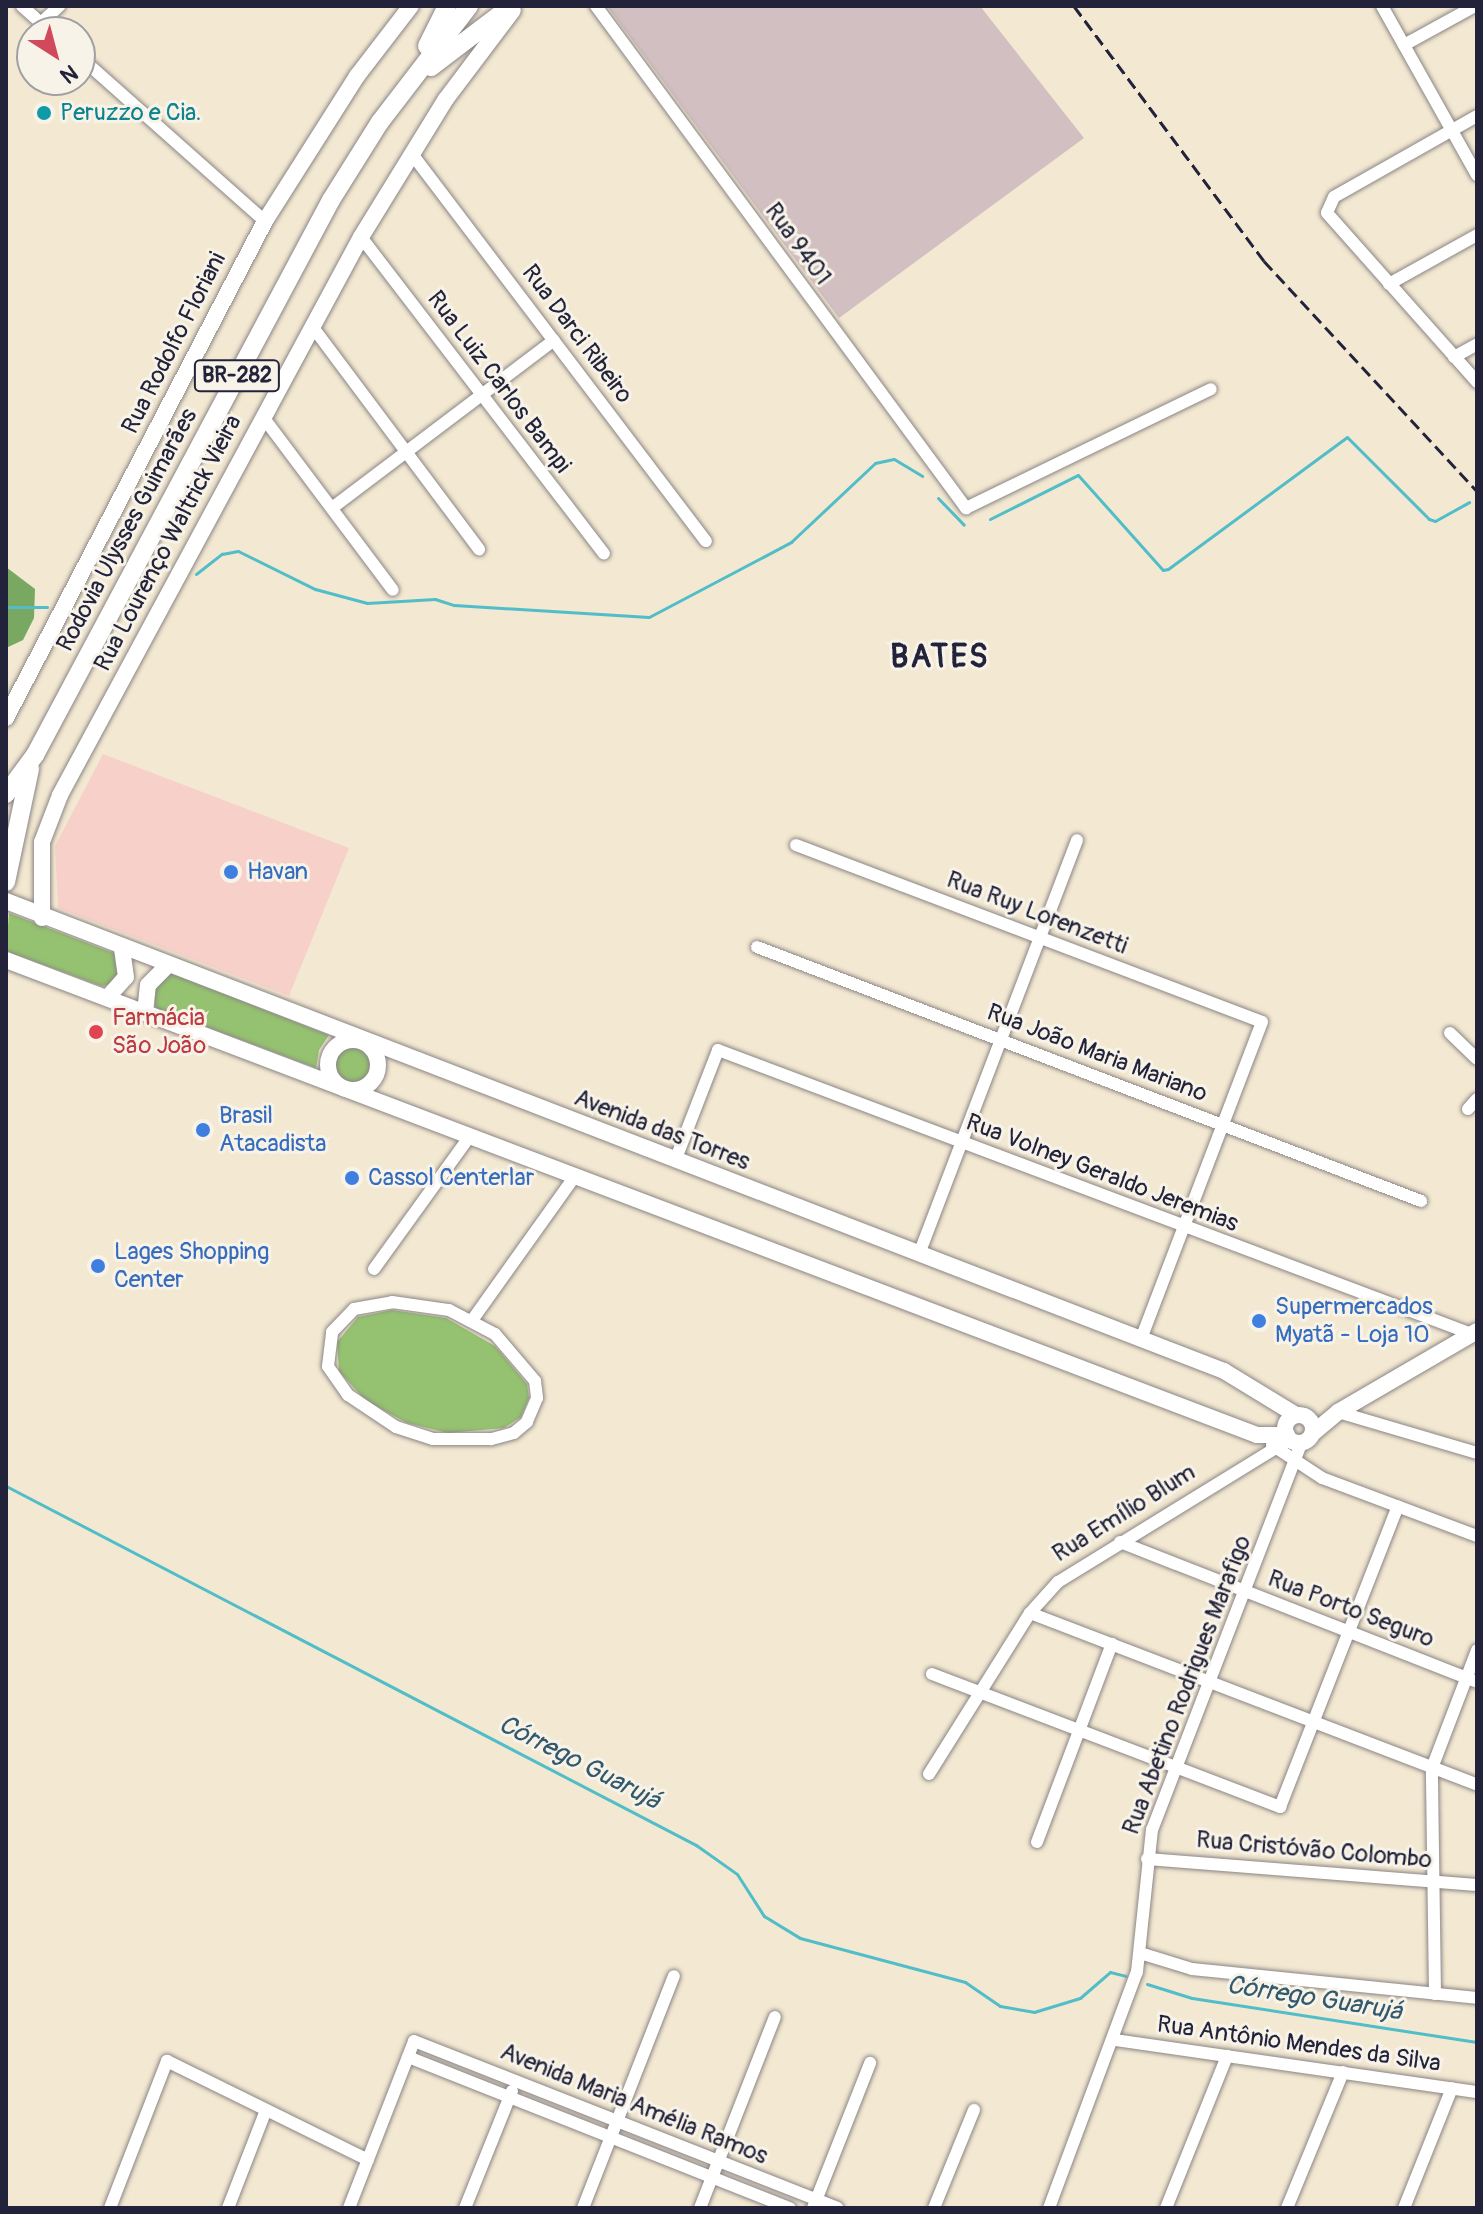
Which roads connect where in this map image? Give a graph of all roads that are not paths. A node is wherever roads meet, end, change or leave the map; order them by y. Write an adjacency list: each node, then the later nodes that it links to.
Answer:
1 (411, 6): 16 (main road, Rua Rodolfo Floriani)
2 (447, 6): 10 (highway)
3 (469, 6): 10 (highway, Rodovia Ulysses Guimarães / BR-282)
4 (514, 6): 12 (highway); 14 (main road, Rua Lourenço Waltrick Vieira)
5 (596, 6): 25 (street, Rua 9401)
6 (1382, 6): 8 (street)
7 (1475, 6): 8 (street)
8 (1404, 45): 13 (street)
9 (96, 71): 16 (street)
10 (410, 80): 12 (highway, Rodovia Ulysses Guimarães / BR-282)
11 (1477, 116): 13 (street)
12 (380, 122): 35 (highway, Rodovia Ulysses Guimarães / BR-282)
13 (1452, 130): 15 (street); 19 (street)
14 (412, 154): 18 (main road, Rua Lourenço Waltrick Vieira); 21 (street, Rua Darci Ribeiro)
15 (1477, 175)
16 (265, 221): 34 (main road, Rua Rodolfo Floriani)
17 (1477, 235): 19 (street)
18 (361, 237): 20 (main road, Rua Lourenço Waltrick Vieira); 26 (street, Rua Luiz Carlos Bampi)
19 (1389, 284): 23 (street)
20 (312, 326): 27 (main road, Rua Lourenço Waltrick Vieira); 28 (street)
21 (554, 340): 26 (street); 30 (street, Rua Darci Ribeiro)
22 (1477, 344): 23 (street)
23 (1454, 357): 24 (street)
24 (1477, 382)
25 (1211, 389)
26 (481, 395): 28 (street); 32 (street, Rua Luiz Carlos Bampi)
27 (263, 417): 29 (street); 41 (main road, Rua Lourenço Waltrick Vieira)
28 (406, 452): 29 (street); 31 (street)
29 (332, 508): 33 (street)
30 (706, 541)
31 (479, 549)
32 (604, 554)
33 (393, 590)
34 (6, 718)
35 (35, 755): 36 (highway, Rodovia Ulysses Guimarães / BR-282); 39 (highway, Rodovia Ulysses Guimarães / BR-282)
36 (6, 794)
37 (1077, 840): 42 (street)
38 (796, 845): 42 (street, Rua Ruy Lorenzetti)
39 (6, 882)
40 (6, 901): 41 (main road, Avenida das Torres)
41 (42, 918): 44 (main road, Avenida das Torres)
42 (1040, 937): 50 (street); 54 (street, Rua Ruy Lorenzetti)
43 (757, 947): 50 (street, Rua João Maria Mariano)
44 (122, 949): 46 (main road, Avenida das Torres); 47 (main road)
45 (9, 964): 47 (main road)
46 (167, 966): 48 (main road); 51 (main road, Avenida das Torres)
47 (107, 998): 48 (main road)
48 (145, 1013): 53 (main road)
49 (1450, 1033): 52 (street)
50 (1001, 1040): 54 (street, Rua João Maria Mariano); 56 (street)
51 (362, 1041): 53 (main road); 53 (main road); 57 (main road, Avenida das Torres)
52 (1477, 1059)
53 (339, 1086): 55 (main road)
54 (1222, 1125): 59 (street, Rua João Maria Mariano); 60 (street)
55 (470, 1136): 58 (main road); 62 (street)
56 (961, 1143): 57 (street, Rua Volney Geraldo Jeremias); 60 (street, Rua Volney Geraldo Jeremias); 61 (street)
57 (675, 1161): 61 (main road, Avenida das Torres)
58 (575, 1176): 63 (street); 67 (main road)
59 (1421, 1201)
60 (1183, 1228): 64 (street, Rua Volney Geraldo Jeremias); 65 (street)
61 (919, 1254): 65 (main road, Avenida das Torres)
62 (374, 1269)
63 (473, 1319): 63 (street)
64 (1476, 1334): 66 (main road, Rua Emílio Blum)
65 (1141, 1339): 67 (main road, Avenida das Torres)
66 (1338, 1412): 67 (main road, Rua Emílio Blum); 68 (street)
67 (1296, 1433): 69 (street, Rua Abetino Rodrigues Marafigo); 69 (street); 72 (street, Rua Emílio Blum)
68 (1477, 1453)
69 (1293, 1460): 70 (street); 73 (street, Rua Abetino Rodrigues Marafigo)
70 (1398, 1506): 71 (street); 75 (street)
71 (1477, 1536)
72 (1120, 1542): 73 (street, Rua Porto Seguro); 74 (street, Rua Emílio Blum)
73 (1246, 1591): 75 (street, Rua Porto Seguro); 80 (street, Rua Abetino Rodrigues Marafigo)
74 (1030, 1613): 76 (street); 81 (street, Rua Emílio Blum)
75 (1349, 1631): 79 (street, Rua Porto Seguro); 82 (street)
76 (1112, 1644): 80 (street); 83 (street)
77 (1477, 1650): 79 (street)
78 (932, 1674): 81 (street)
79 (1472, 1680): 85 (street)
80 (1211, 1682): 82 (street); 84 (street, Rua Abetino Rodrigues Marafigo)
81 (980, 1693): 83 (street); 86 (street, Rua Emílio Blum)
82 (1313, 1722): 84 (street); 85 (street)
83 (1079, 1730): 84 (street); 88 (street)
84 (1177, 1768): 89 (street, Rua Abetino Rodrigues Marafigo)
85 (1432, 1768): 87 (street); 90 (street)
86 (929, 1774)
87 (1477, 1785)
88 (1037, 1842)
89 (1147, 1859): 90 (street, Rua Cristóvão Colombo); 92 (street, Rua Abetino Rodrigues Marafigo)
90 (1435, 1882): 91 (street, Rua Cristóvão Colombo); 94 (street)
91 (1477, 1885)
92 (1140, 1953): 94 (street); 97 (street, Rua Abetino Rodrigues Marafigo)
93 (674, 1976): 108 (street)
94 (1435, 1994): 95 (street)
95 (1477, 1998)
96 (775, 2017): 111 (street)
97 (1115, 2040): 98 (street, Rua Antônio Mendes da Silva); 123 (street, Rua Abetino Rodrigues Marafigo)
98 (1227, 2056): 101 (street, Rua Antônio Mendes da Silva); 124 (street)
99 (408, 2057): 102 (street, Avenida Maria Amélia Ramos); 105 (street, Avenida Maria Amélia Ramos); 110 (street)
100 (870, 2063): 113 (street)
101 (1343, 2072): 103 (street, Rua Antônio Mendes da Silva); 125 (street)
102 (516, 2081): 105 (street); 108 (street, Avenida Maria Amélia Ramos)
103 (1452, 2088): 104 (street, Rua Antônio Mendes da Silva); 126 (street)
104 (1477, 2092)
105 (509, 2097): 109 (street, Avenida Maria Amélia Ramos); 117 (street)
106 (266, 2110): 110 (street); 114 (street); 115 (street)
107 (974, 2110): 122 (street)
108 (617, 2121): 109 (street); 111 (street, Avenida Maria Amélia Ramos)
109 (610, 2137): 112 (street, Avenida Maria Amélia Ramos); 118 (street)
110 (368, 2160): 116 (street)
111 (718, 2161): 112 (street); 113 (street, Avenida Maria Amélia Ramos)
112 (712, 2177): 119 (street); 120 (street, Avenida Maria Amélia Ramos)
113 (814, 2204): 121 (street, Avenida Maria Amélia Ramos)
114 (110, 2208)
115 (228, 2208)
116 (349, 2208)
117 (465, 2208)
118 (583, 2208)
119 (700, 2208)
120 (790, 2208)
121 (837, 2208)
122 (934, 2208)
123 (1049, 2208)
124 (1166, 2208)
125 (1287, 2208)
126 (1404, 2208)

